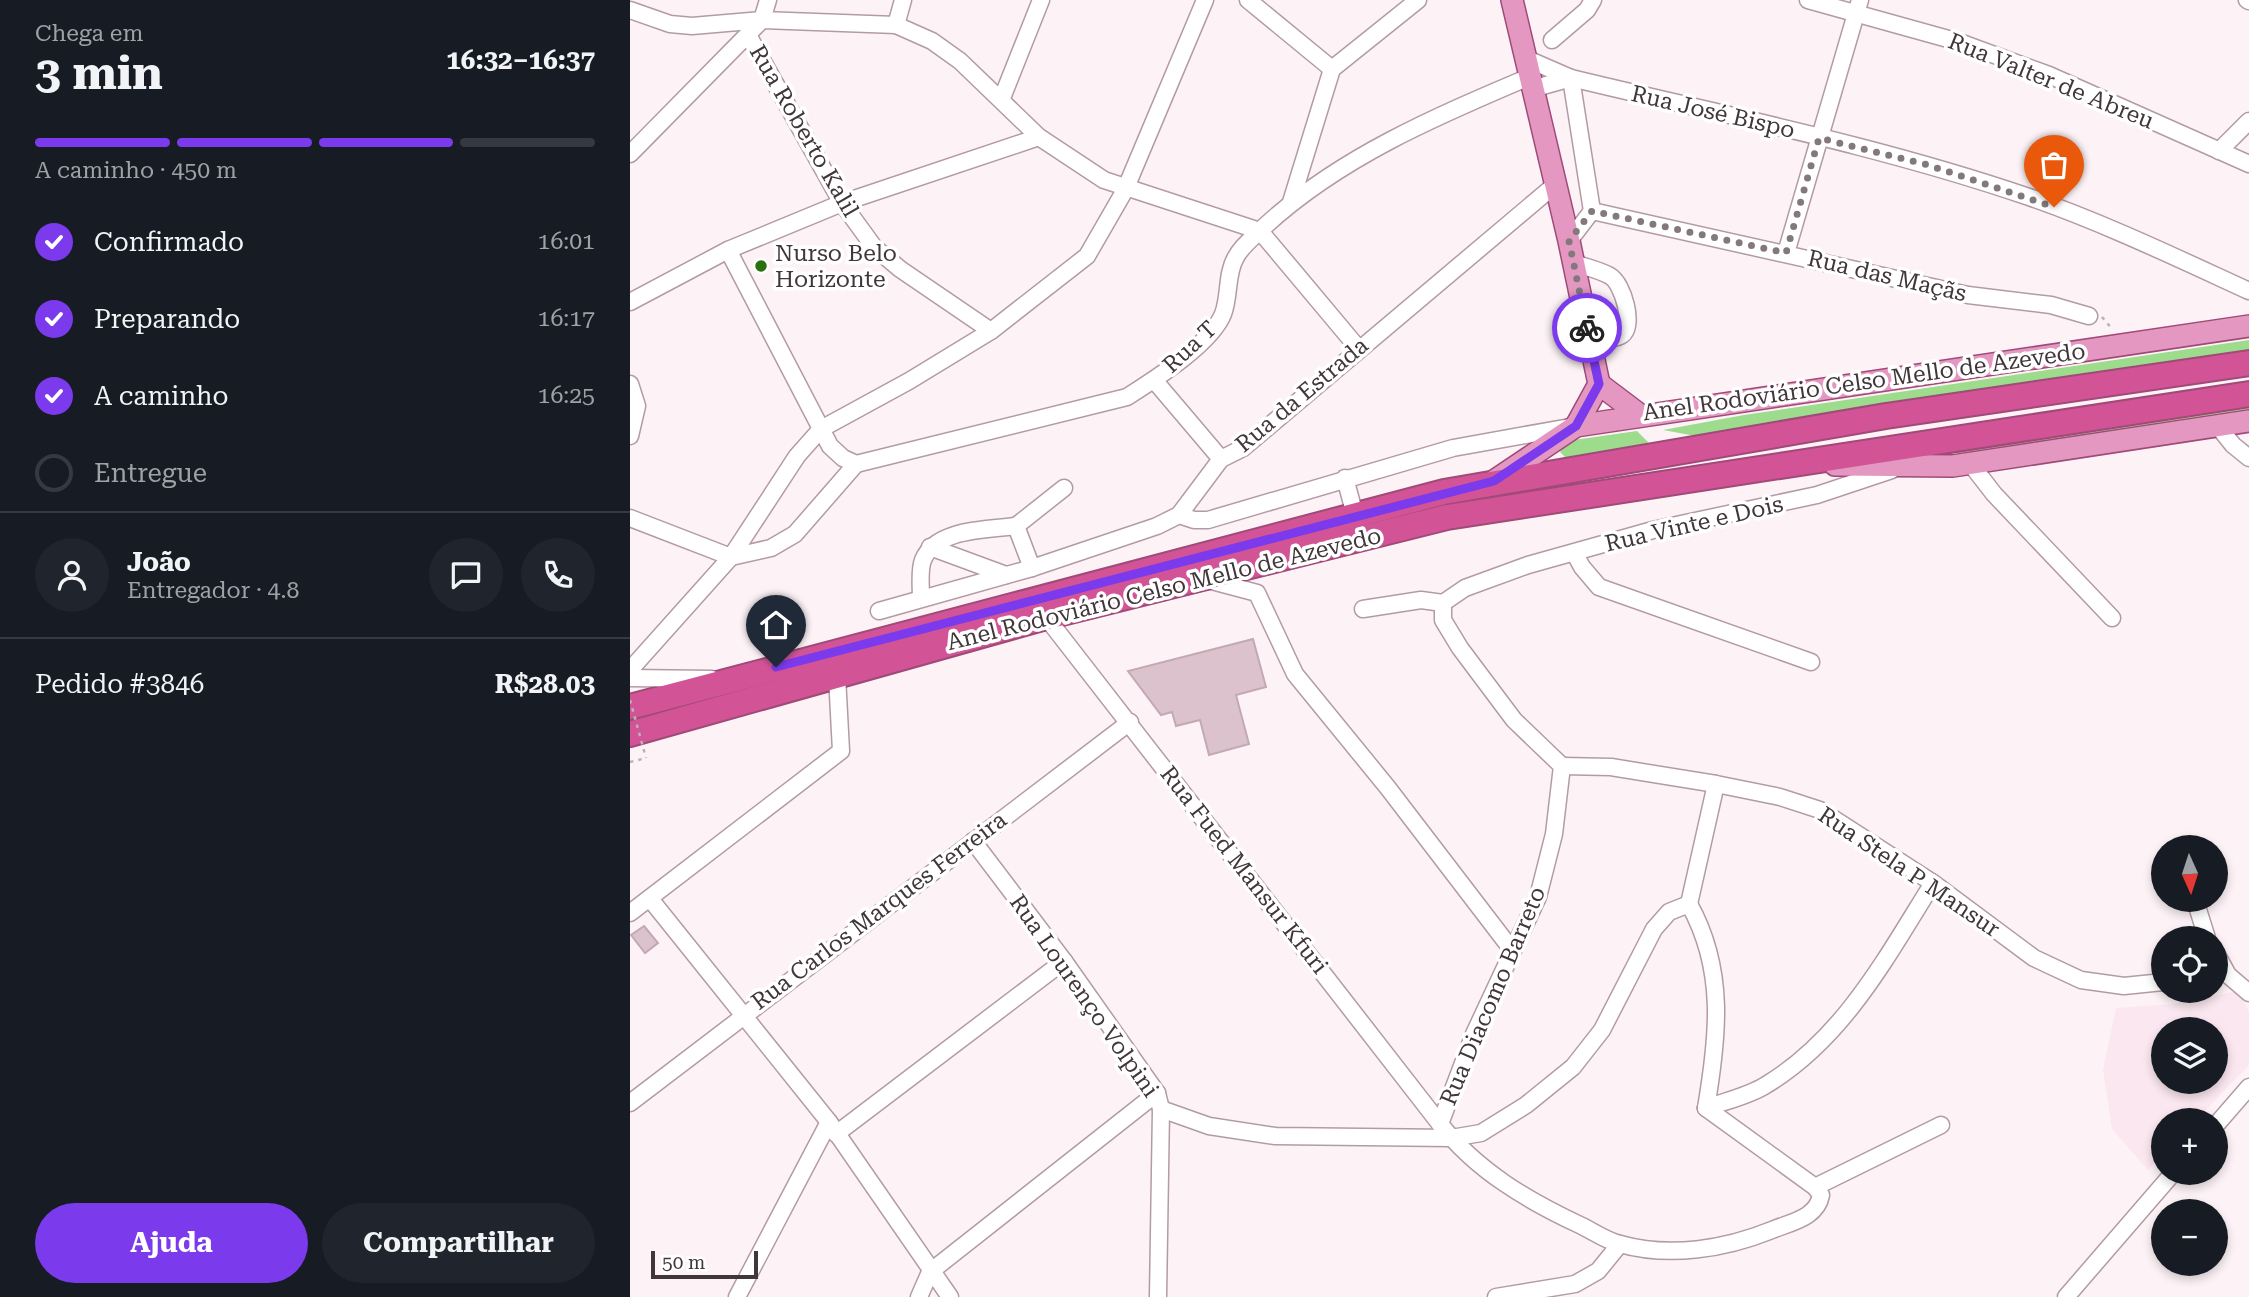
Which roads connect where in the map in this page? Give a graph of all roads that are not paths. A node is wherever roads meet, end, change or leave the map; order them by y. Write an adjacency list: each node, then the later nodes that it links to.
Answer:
1 (768, 0): 12 (street)
2 (903, 0): 13 (street)
3 (1041, 0): 19 (street)
4 (1205, 0): 27 (street)
5 (1248, 0): 16 (street)
6 (1418, 0): 16 (street)
7 (1512, 0): 17 (main road)
8 (1593, 0): 15 (street)
9 (1808, 0): 10 (street, Rua Valter de Abreu)
10 (1858, 6): 22 (street); 23 (street, Rua Valter de Abreu)
11 (630, 10): 12 (street)
12 (762, 20): 13 (street); 14 (street)
13 (896, 25): 19 (street)
14 (748, 35): 24 (street); 29 (street, Rua Roberto Kalil)
15 (1552, 40)
16 (1332, 69): 28 (street)
17 (1529, 75): 18 (street, Rua José Bispo); 18 (street, Rua José Bispo); 26 (main road); 28 (street, Rua T)
18 (1571, 78): 22 (street, Rua José Bispo); 30 (street)
19 (1002, 98): 21 (street)
20 (2249, 121): 23 (street)
21 (1039, 136): 27 (street); 29 (street)
22 (1819, 138): 34 (street); 36 (street, Rua José Bispo)
23 (2219, 150): 25 (street, Rua Valter de Abreu)
24 (630, 155)
25 (2249, 164)
26 (1556, 184): 32 (main road); 42 (street, Rua da Estrada)
27 (1125, 190): 31 (street); 40 (street)
28 (1292, 202): 31 (street, Rua T)
29 (842, 203): 33 (street); 40 (street, Rua Roberto Kalil)
30 (1592, 211): 32 (street); 34 (street, Rua das Maçãs)
31 (1260, 231): 42 (street); 44 (street, Rua T)
32 (1569, 241): 35 (main road)
33 (728, 250): 37 (street); 52 (street)
34 (1786, 253): 38 (street, Rua das Maçãs)
35 (1574, 263): 41 (main road); 41 (street)
36 (2249, 291)
37 (630, 302)
38 (2090, 316)
39 (2249, 326): 48 (main road, Anel Rodoviário Celso Mello de Azevedo)
40 (991, 331): 52 (street)
41 (1590, 339): 46 (main road)
42 (1358, 348): 55 (street, Rua da Estrada)
43 (2249, 363): 61 (highway, Anel Rodoviário Celso Mello de Azevedo)
44 (1154, 380): 55 (street); 57 (street, Rua T)
45 (630, 384): 53 (street)
46 (1599, 384): 48 (main road); 51 (main road)
47 (2249, 394): 58 (highway, Anel Rodoviário Celso Mello de Azevedo)
48 (1640, 415): 51 (main road, Anel Rodoviário Celso Mello de Azevedo)
49 (2249, 421): 50 (main road, Anel Rodoviário Celso Mello de Azevedo)
50 (2217, 425): 54 (street); 56 (main road, Anel Rodoviário Celso Mello de Azevedo)
51 (1576, 426): 60 (street); 61 (main road, Anel Rodoviário Celso Mello de Azevedo)
52 (821, 429): 57 (street); 69 (street)
53 (630, 436)
54 (2248, 457)
55 (1221, 459): 64 (street, Rua da Estrada)
56 (1970, 463): 59 (main road, Anel Rodoviário Celso Mello de Azevedo); 78 (street)
57 (856, 464): 69 (street)
58 (1788, 464): 59 (main road, Anel Rodoviário Celso Mello de Azevedo); 72 (highway, Anel Rodoviário Celso Mello de Azevedo)
59 (1909, 467): 68 (street, Rua Vinte e Dois)
60 (1345, 478): 63 (street); 64 (street)
61 (1494, 481): 63 (highway, Anel Rodoviário Celso Mello de Azevedo)
62 (1064, 488): 66 (street)
63 (1355, 514): 83 (highway, Anel Rodoviário Celso Mello de Azevedo)
64 (1179, 515): 70 (street)
65 (630, 518): 69 (street)
66 (1017, 526): 67 (street); 70 (street)
67 (930, 547): 71 (street); 73 (street)
68 (1575, 554): 74 (street, Rua Vinte e Dois); 79 (street)
69 (731, 557): 80 (street)
70 (1032, 568): 71 (street)
71 (1006, 575): 73 (street)
72 (1201, 578): 77 (highway, Anel Rodoviário Celso Mello de Azevedo); 94 (street)
73 (921, 598): 76 (street)
74 (1443, 603): 75 (street); 87 (street)
75 (1363, 609)
76 (879, 611)
77 (1046, 617): 81 (highway, Anel Rodoviário Celso Mello de Azevedo); 85 (street, Rua Fued Mansur Kfuri)
78 (2112, 618)
79 (1811, 662)
80 (630, 670)
81 (837, 676): 86 (highway, Anel Rodoviário Celso Mello de Azevedo); 91 (street)
82 (630, 678): 83 (street)
83 (732, 679): 84 (highway, Anel Rodoviário Celso Mello de Azevedo)
84 (630, 707)
85 (1130, 722): 89 (street, Rua Carlos Marques Ferreira); 105 (street, Rua Fued Mansur Kfuri)
86 (630, 734)
87 (1562, 766): 88 (street, Rua Stela P Mansur); 94 (street, Rua Diacomo Barreto)
88 (1716, 784): 90 (street, Rua Stela P Mansur); 92 (street)
89 (973, 841): 95 (street, Rua Lourenço Volpini); 99 (street, Rua Carlos Marques Ferreira)
90 (1933, 883): 97 (street, Rua Stela P Mansur); 103 (street)
91 (651, 900): 93 (street); 99 (street)
92 (1689, 904): 103 (street); 108 (street, Rua Lourenço Volpini)
93 (630, 913)
94 (1512, 950): 105 (street, Rua Diacomo Barreto)
95 (1064, 961): 101 (street, Rua Lourenço Volpini); 107 (street)
96 (2228, 979): 98 (street)
97 (2151, 983)
98 (2249, 993)
99 (741, 1015): 102 (street, Rua Carlos Marques Ferreira); 107 (street)
100 (2249, 1087): 104 (street)
101 (1159, 1101): 108 (street, Rua Lourenço Volpini); 112 (street); 116 (street)
102 (630, 1103)
103 (1706, 1108): 110 (street)
104 (2228, 1111)
105 (1440, 1124): 108 (street, Rua Diacomo Barreto)
106 (1941, 1125): 110 (street)
107 (832, 1128): 112 (street); 113 (street)
108 (1451, 1138): 111 (street, Rua Diacomo Barreto)
109 (2163, 1185): 118 (street)
110 (1815, 1187): 111 (street)
111 (1620, 1244): 117 (street)
112 (930, 1272): 114 (street); 115 (street)
113 (737, 1297)
114 (919, 1297)
115 (950, 1297)
116 (1158, 1297)
117 (1496, 1297)
118 (2066, 1297)

